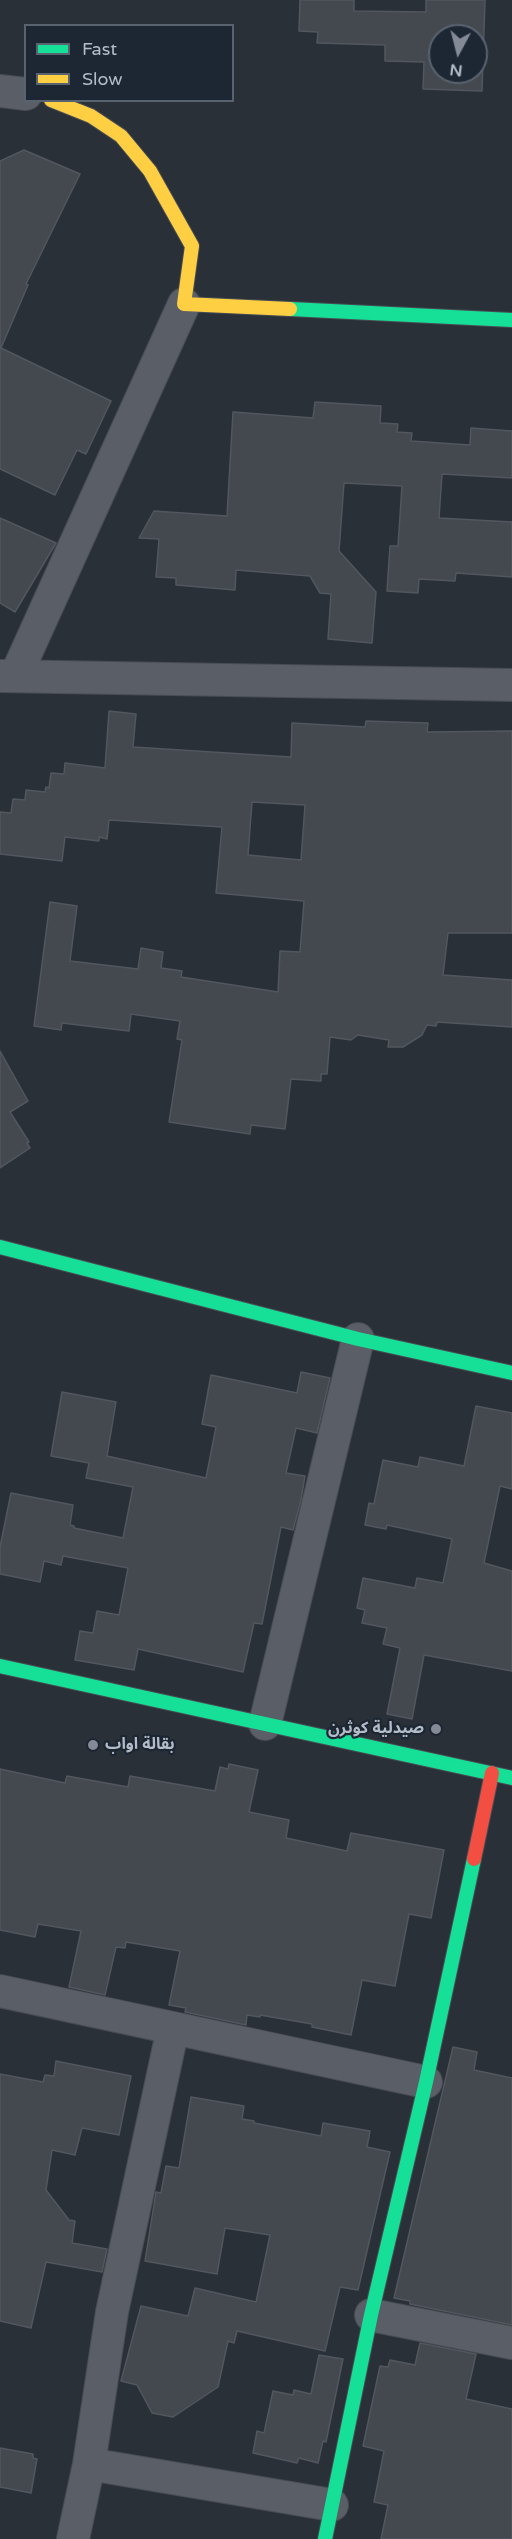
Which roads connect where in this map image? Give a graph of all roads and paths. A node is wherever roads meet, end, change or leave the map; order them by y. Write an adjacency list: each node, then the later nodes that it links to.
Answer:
1 (0, 91): 2 (street)
2 (24, 94)
3 (56, 102): 4 (street)
4 (184, 304): 5 (street); 6 (street)
5 (512, 320)
6 (8, 676): 7 (street)
7 (512, 685)
8 (0, 1247): 9 (street)
9 (358, 1339): 10 (street); 12 (street)
10 (512, 1373)
11 (0, 1666): 12 (street)
12 (265, 1724): 13 (street)
13 (492, 1773): 14 (street); 17 (street)
14 (512, 1778)
15 (0, 1991): 16 (street)
16 (173, 2028): 17 (street); 20 (street)
17 (426, 2082): 18 (street)
18 (371, 2315): 19 (street); 21 (street)
19 (512, 2343)
20 (88, 2464): 21 (street); 22 (street)
21 (332, 2505): 23 (street)
22 (73, 2539)
23 (325, 2539)

